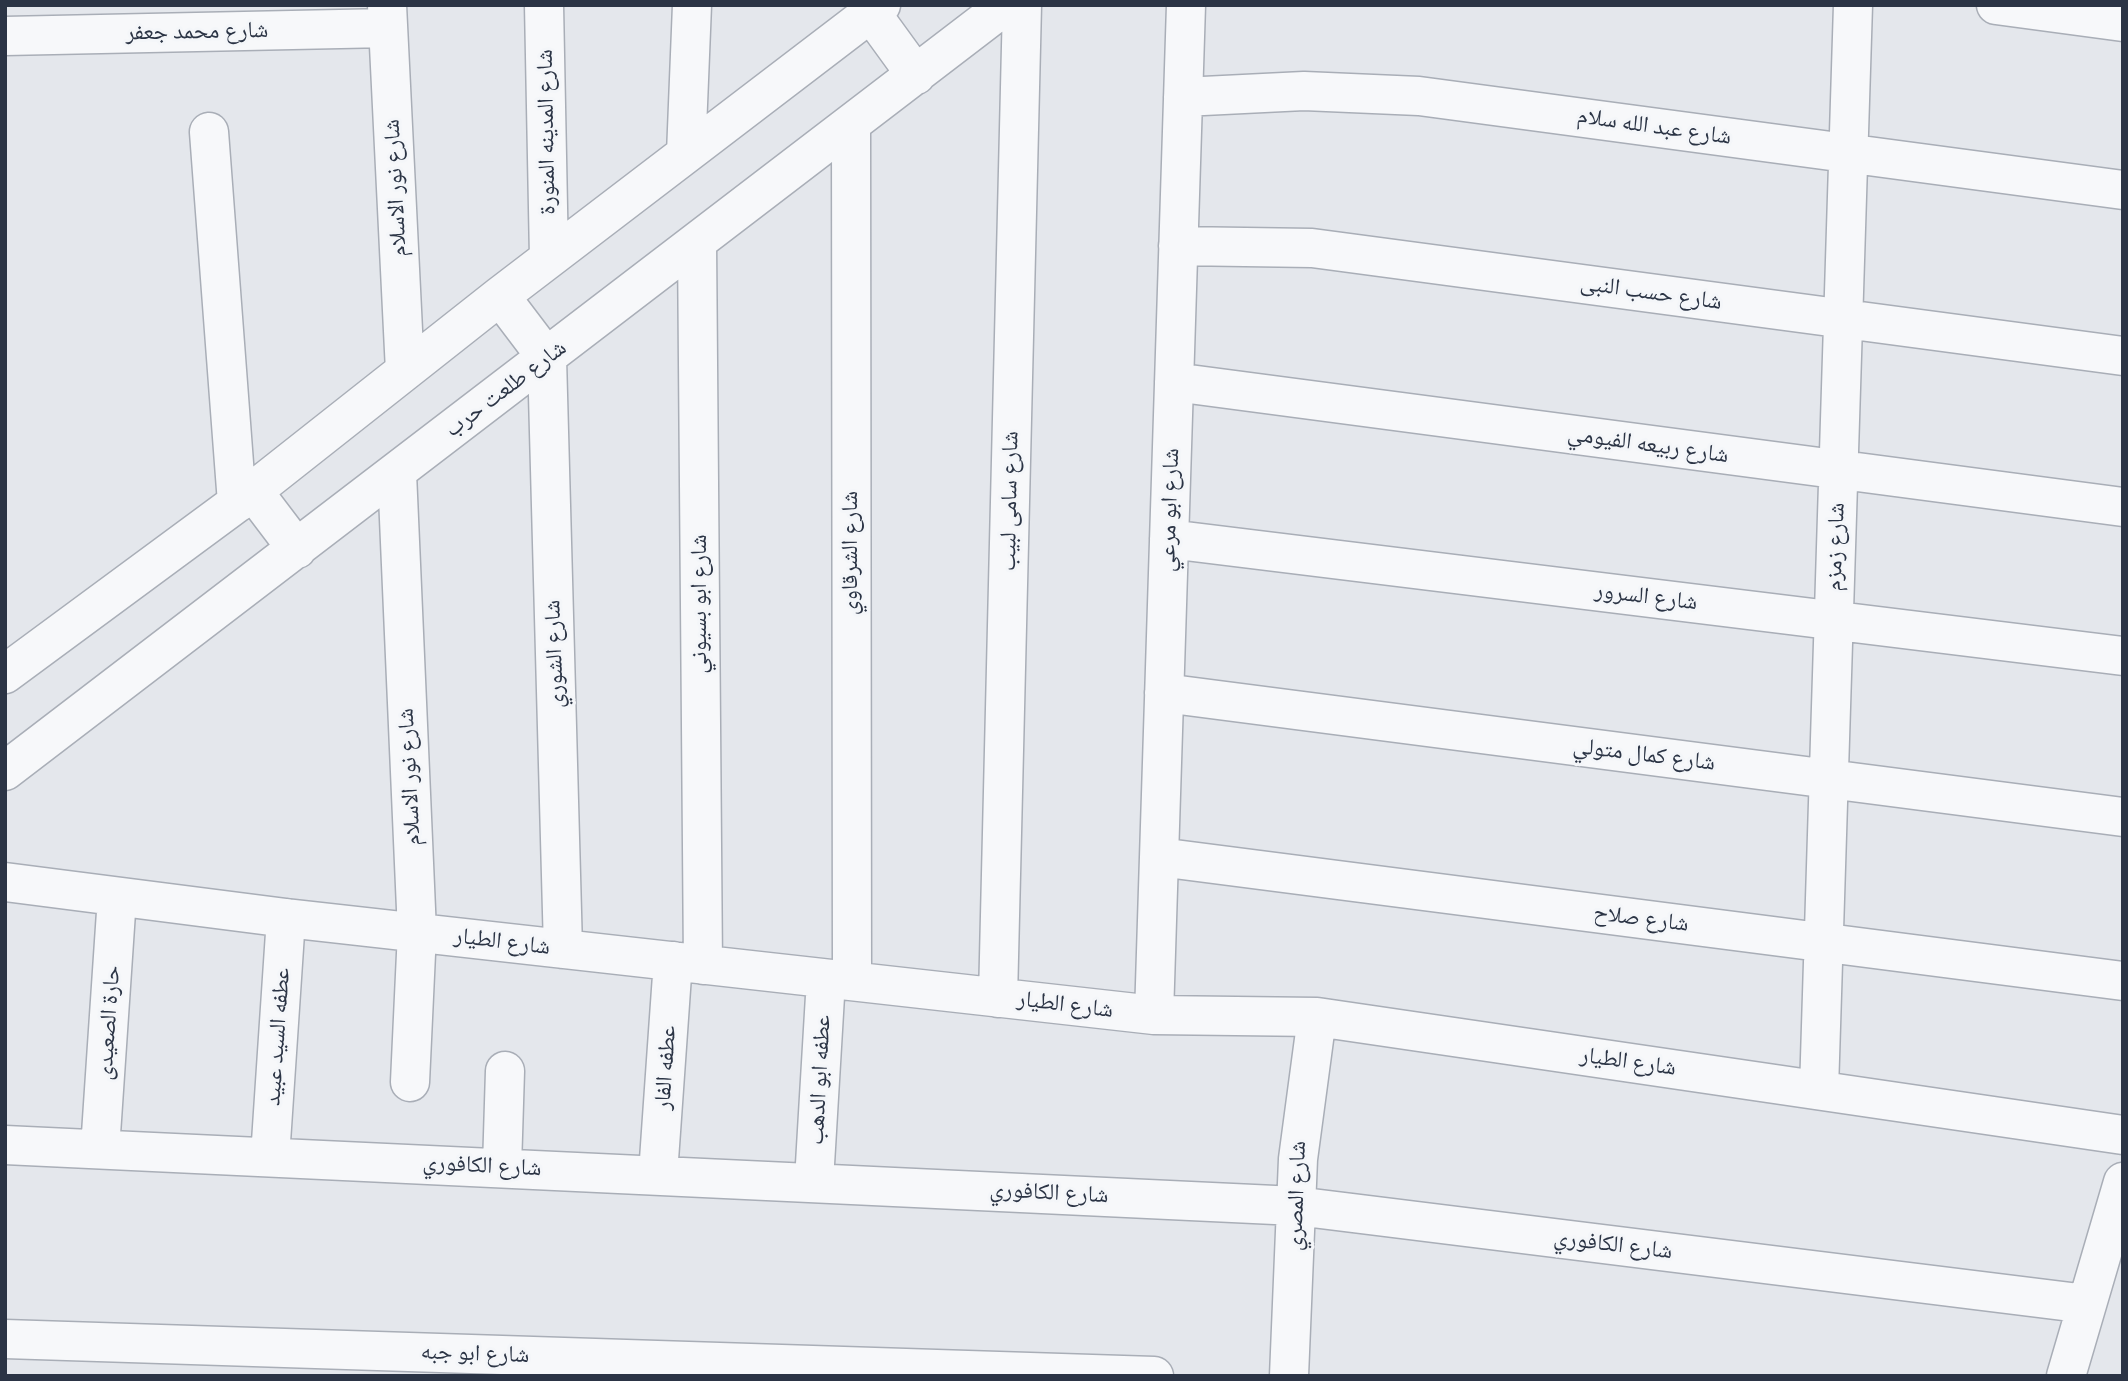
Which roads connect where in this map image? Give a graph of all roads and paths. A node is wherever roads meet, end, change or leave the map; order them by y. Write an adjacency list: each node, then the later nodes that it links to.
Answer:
1 (544, 5): 21 (street, شارع المدينه المنورة)
2 (692, 5): 17 (street)
3 (1006, 5): 12 (street, شارع طلعت حرب)
4 (1022, 5): 51 (street, شارع سامى لبيب)
5 (1185, 5): 13 (street, شارع ابو مرعي)
6 (1853, 5): 16 (street, شارع زمزم)
7 (1996, 5): 10 (street)
8 (865, 12): 12 (street); 17 (street)
9 (388, 17): 11 (street, شارع محمد جعفر); 26 (street, شارع نور الاسلام)
10 (2123, 22)
11 (5, 36)
12 (916, 75): 14 (street, شارع طلعت حرب)
13 (1183, 97): 16 (street, شارع عبد الله سلام); 20 (street, شارع ابو مرعي)
14 (851, 125): 19 (street, شارع طلعت حرب); 49 (street, شارع الشرقاوي)
15 (209, 132): 30 (street)
16 (1849, 153): 18 (street, شارع عبد الله سلام); 23 (street, شارع زمزم)
17 (686, 154): 21 (street)
18 (2123, 190)
19 (698, 242): 25 (street, شارع طلعت حرب); 48 (street, شارع ابو بسيوني)
20 (1178, 246): 23 (street, شارع حسب النبى); 27 (street, شارع ابو مرعي)
21 (549, 258): 22 (street)
22 (500, 296): 25 (street); 26 (street)
23 (1844, 319): 24 (street, شارع حسب النبى); 28 (street, شارع زمزم)
24 (2123, 356)
25 (547, 358): 29 (street, شارع طلعت حرب); 47 (street, شارع الشوري)
26 (405, 371): 30 (street)
27 (1174, 382): 28 (street, شارع ربيعه الفيومي); 32 (street, شارع ابو مرعي)
28 (1838, 470): 31 (street, شارع ربيعه الفيومي); 34 (street, شارع زمزم)
29 (397, 473): 33 (street, شارع طلعت حرب); 45 (street, شارع نور الاسلام)
30 (245, 497): 33 (street); 36 (street)
31 (2123, 508)
32 (1169, 539): 34 (street, شارع السرور); 37 (street, شارع ابو مرعي)
33 (297, 549): 38 (street, شارع طلعت حرب)
34 (1834, 620): 35 (street, شارع السرور); 39 (street, شارع زمزم)
35 (2123, 656)
36 (5, 674)
37 (1164, 693): 39 (street, شارع كمال متولي); 41 (street, شارع ابو مرعي)
38 (5, 771)
39 (1829, 779): 40 (street, شارع كمال متولي); 46 (street, شارع زمزم)
40 (2123, 817)
41 (1159, 857): 46 (street, شارع صلاح); 52 (street, شارع ابو مرعي)
42 (5, 882): 43 (street, شارع الطيار)
43 (117, 897): 44 (street, شارع الطيار); 59 (street, حارة الصعيدى)
44 (286, 918): 45 (street, شارع الطيار); 60 (street, عطفه السيد عبيد)
45 (417, 932): 47 (street, شارع الطيار); 55 (street, شارع نور الاسلام)
46 (1824, 942): 50 (street, شارع صلاح); 56 (street, شارع زمزم)
47 (563, 949): 48 (street, شارع الطيار)
48 (688, 963): 49 (street, شارع الطيار); 62 (street, عطفه الفار)
49 (839, 980): 51 (street, شارع الطيار); 63 (street, عطفه ابو الدهب)
50 (2123, 981)
51 (998, 998): 52 (street, شارع الطيار)
52 (1154, 1015): 53 (street, شارع الطيار)
53 (1317, 1017): 56 (street, شارع الطيار); 65 (street, شارع المصري)
54 (505, 1071): 61 (street)
55 (410, 1082)
56 (1819, 1090): 57 (street, شارع الطيار)
57 (2123, 1135)
58 (5, 1145): 59 (street, شارع الكافوري)
59 (100, 1150): 60 (street, شارع الكافوري)
60 (270, 1157): 61 (street, شارع الكافوري)
61 (502, 1167): 62 (street, شارع الكافوري)
62 (658, 1174): 63 (street, شارع الكافوري)
63 (814, 1181): 65 (street, شارع الكافوري)
64 (2123, 1182): 66 (street)
65 (1296, 1206): 66 (street, شارع الكافوري); 69 (street, شارع المصري)
66 (2087, 1304): 70 (street)
67 (5, 1339): 68 (street, شارع ابو جبه)
68 (1154, 1376)
69 (1289, 1376)
70 (2066, 1376)

